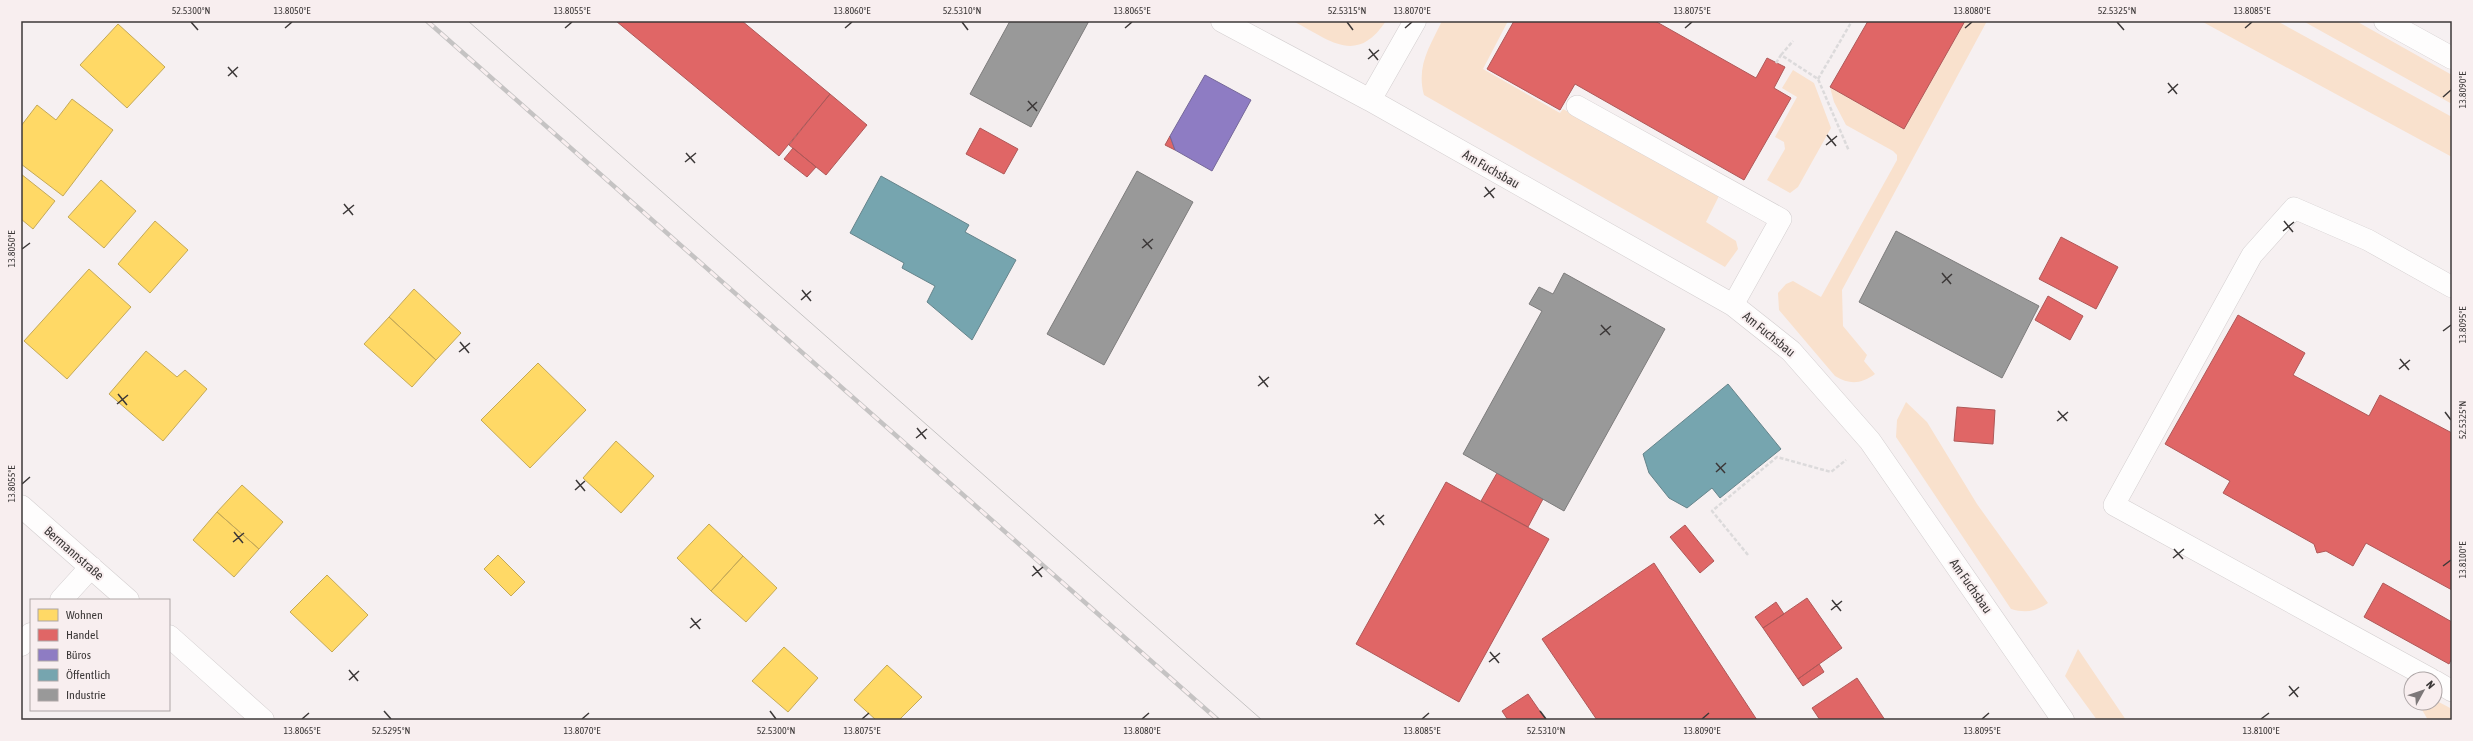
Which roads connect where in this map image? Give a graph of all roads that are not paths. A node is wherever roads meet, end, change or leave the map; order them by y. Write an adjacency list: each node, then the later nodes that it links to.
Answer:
1 (1222, 21): 5 (street, Am Fuchsbau)
2 (1415, 21): 5 (street)
3 (2385, 21): 4 (street)
4 (2452, 58)
5 (1370, 100): 8 (street, Am Fuchsbau)
6 (1577, 106): 8 (lane)
7 (2452, 287): 16 (lane)
8 (1733, 305): 20 (street, Am Fuchsbau)
9 (21, 506): 10 (street, Bermannstraße)
10 (91, 567): 11 (street); 12 (street, Bermannstraße)
11 (62, 599)
12 (127, 599)
13 (30, 635): 15 (street)
14 (170, 637): 19 (street)
15 (21, 645)
16 (2417, 671)
17 (2443, 686): 18 (lane)
18 (2452, 691)
19 (263, 720)
20 (2063, 720)

